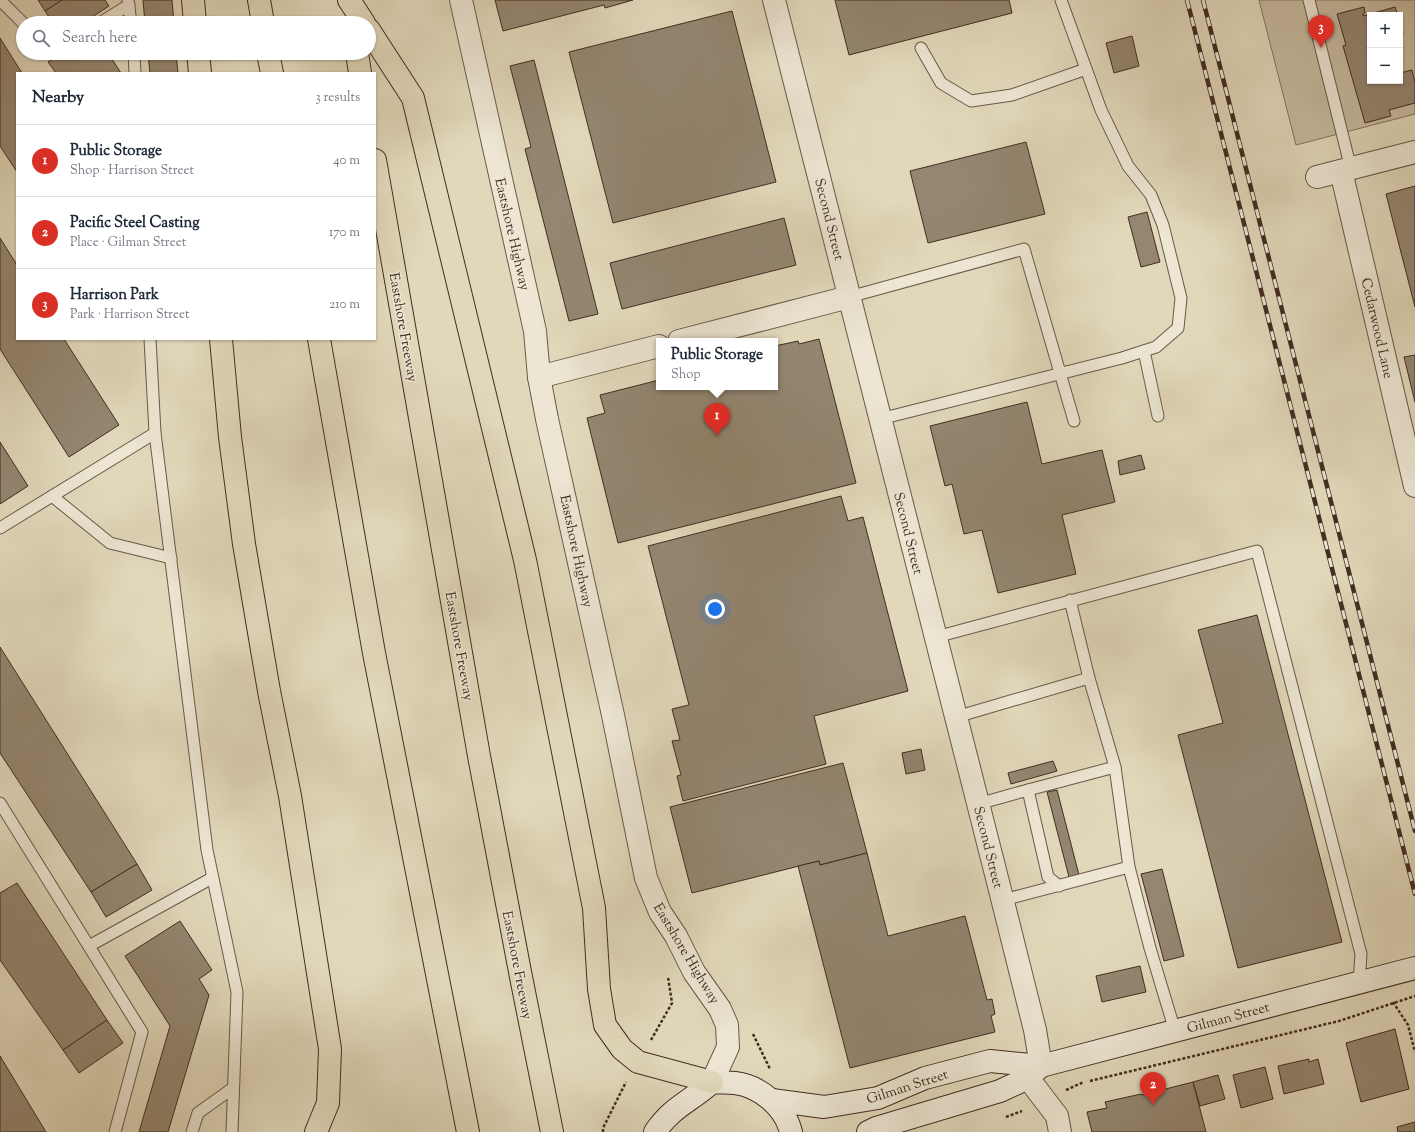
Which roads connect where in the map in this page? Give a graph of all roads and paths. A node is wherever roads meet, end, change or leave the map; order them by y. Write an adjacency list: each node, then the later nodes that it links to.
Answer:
1 (0, 0): 10 (lane)
2 (193, 0): 13 (highway)
3 (259, 0): 14 (highway)
4 (349, 0): 15 (highway); 16 (highway)
5 (461, 0): 40 (street, Eastshore Highway)
6 (774, 0): 32 (street, Second Street)
7 (1061, 0): 23 (lane)
8 (1309, 0): 30 (lane)
9 (128, 2): 11 (lane); 12 (lane)
10 (16, 16)
11 (109, 16)
12 (130, 16)
13 (194, 16)
14 (262, 16)
15 (351, 16)
16 (359, 16)
17 (376, 41): 72 (highway)
18 (921, 48): 23 (lane)
19 (134, 60): 24 (lane)
20 (199, 60): 25 (highway)
21 (269, 60): 26 (highway)
22 (358, 60): 27 (highway)
23 (1086, 69): 38 (lane)
24 (135, 72)
25 (200, 72)
26 (272, 72)
27 (360, 72)
28 (1415, 152): 30 (street)
29 (376, 166): 81 (highway, Eastshore Freeway)
30 (1346, 170): 31 (street); 45 (street, Cedarwood Lane)
31 (1317, 177)
32 (849, 297): 33 (street); 39 (lane); 42 (street, Second Street)
33 (691, 338)
34 (150, 340): 44 (lane)
35 (221, 340): 79 (highway)
36 (319, 340): 80 (highway)
37 (656, 347): 40 (street)
38 (1144, 351): 39 (lane); 41 (lane)
39 (1061, 374): 42 (lane); 43 (lane)
40 (539, 377): 72 (street, Eastshore Highway)
41 (1158, 416)
42 (880, 419): 50 (street, Second Street)
43 (1074, 421)
44 (155, 433): 46 (lane); 48 (lane)
45 (1415, 486)
46 (52, 496): 47 (lane); 48 (lane)
47 (0, 528)
48 (171, 558): 58 (lane)
49 (1070, 600): 50 (lane); 51 (lane); 64 (lane)
50 (936, 637): 52 (street, Second Street)
51 (1089, 678): 52 (lane); 53 (lane)
52 (956, 717): 56 (street, Second Street)
53 (1116, 767): 54 (lane); 57 (lane)
54 (1028, 790): 56 (lane); 59 (lane)
55 (0, 803): 61 (lane)
56 (978, 804): 60 (street, Second Street)
57 (1128, 867): 59 (lane); 67 (lane)
58 (212, 878): 61 (lane); 73 (lane)
59 (1059, 886): 60 (lane)
60 (1002, 900): 70 (street, Second Street)
61 (88, 946): 76 (lane)
62 (1415, 968): 64 (street, Gilman Street)
63 (667, 972): 68 (path)
64 (1358, 983): 67 (street, Gilman Street)
65 (1415, 996): 74 (path, Gilman Street)
66 (1403, 1016): 69 (path)
67 (1175, 1031): 70 (street, Gilman Street)
68 (647, 1046)
69 (1415, 1052)
70 (1034, 1072): 74 (street, Second Street); 75 (street, Gilman Street); 85 (street, Gilman Street)
71 (627, 1081): 82 (path)
72 (712, 1082): 75 (street, Gilman Street); 83 (street)
73 (233, 1088): 77 (lane); 78 (lane)
74 (1044, 1099): 86 (street, Second Street)
75 (772, 1100): 84 (street, Gilman Street)
76 (115, 1132)
77 (192, 1132)
78 (232, 1132)
79 (316, 1132)
80 (468, 1132)
81 (552, 1132)
82 (603, 1132)
83 (655, 1132)
84 (791, 1132)
85 (868, 1132)
86 (1060, 1132)

